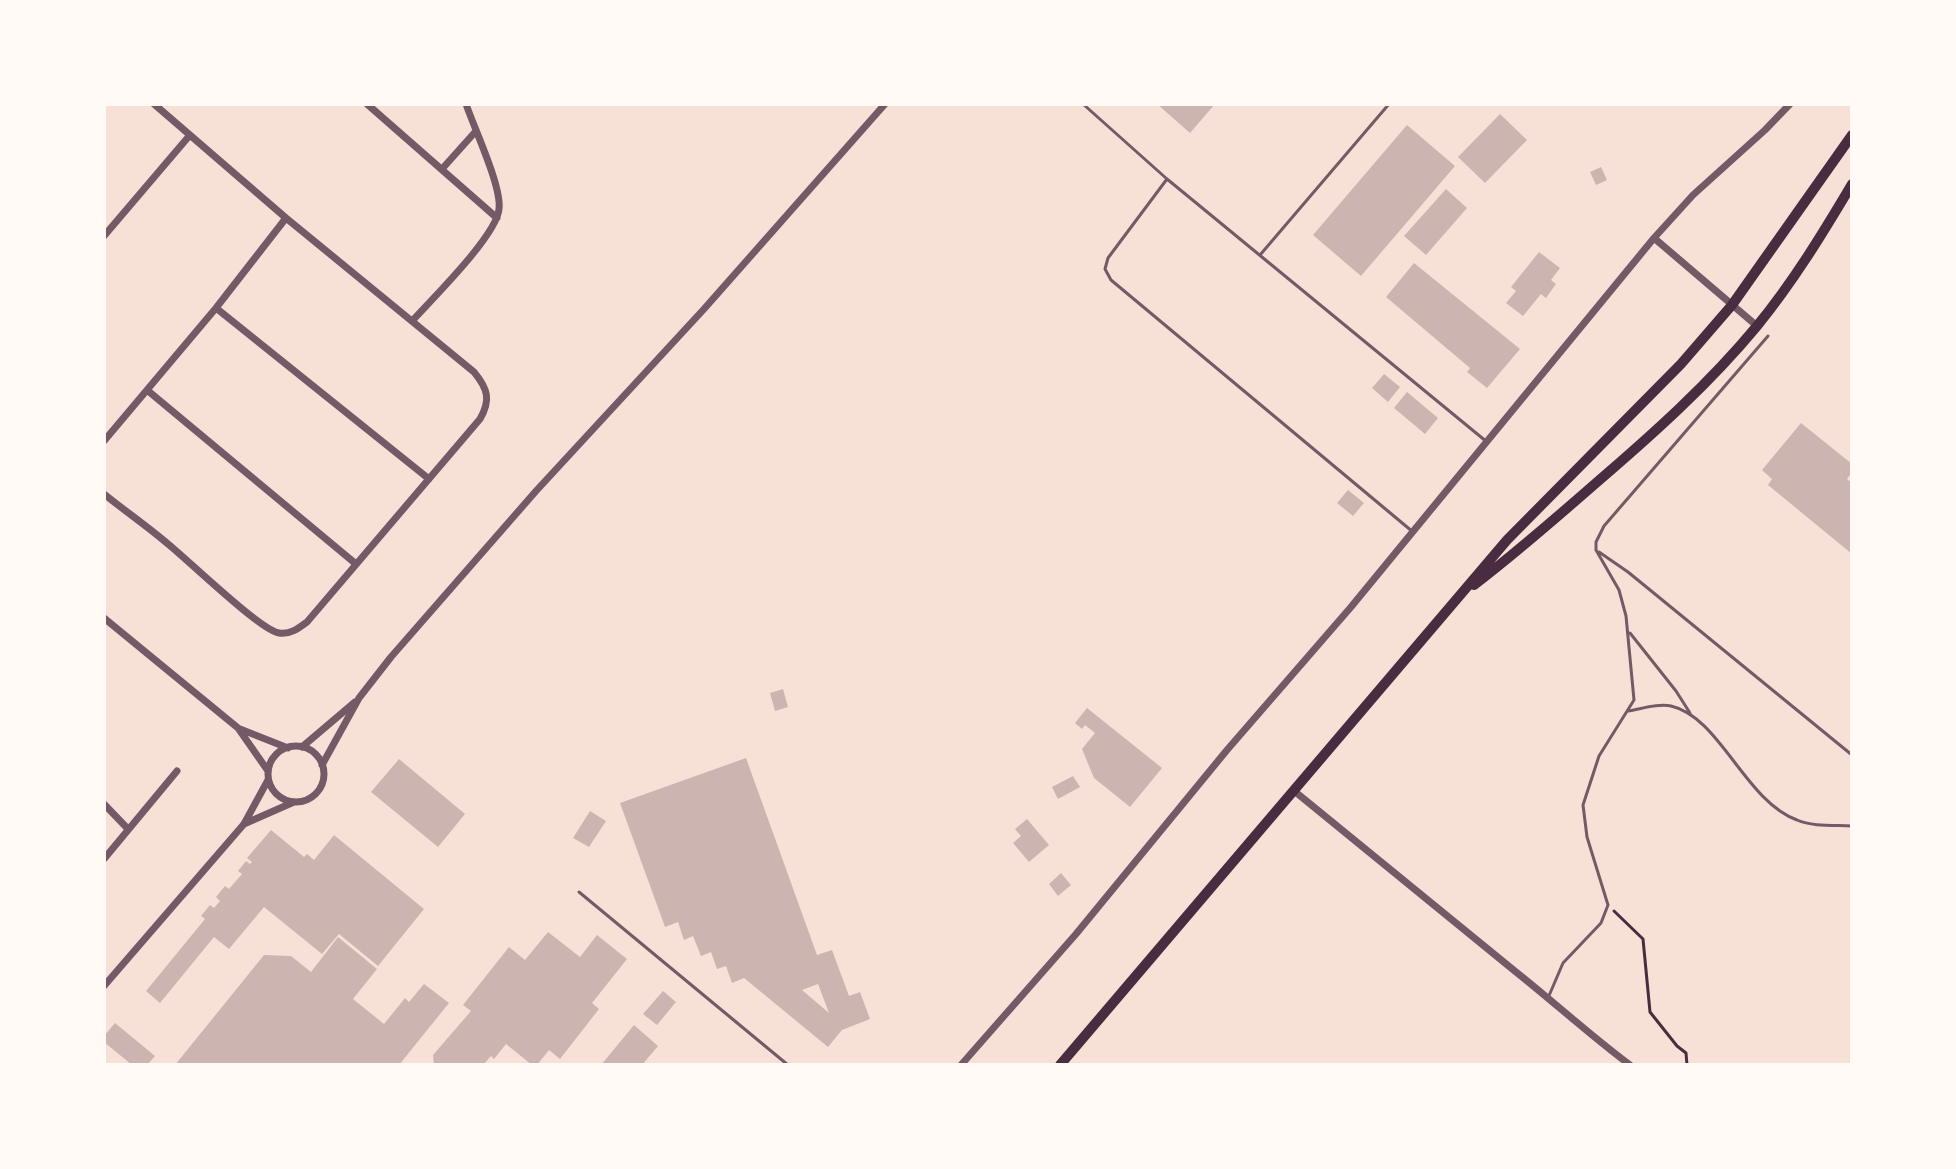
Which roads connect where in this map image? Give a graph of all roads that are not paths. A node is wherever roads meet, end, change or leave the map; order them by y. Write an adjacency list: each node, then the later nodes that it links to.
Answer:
1 (154, 104): 9 (street)
2 (367, 104): 11 (street)
3 (466, 104): 8 (street)
4 (885, 104): 35 (street)
5 (1083, 104): 12 (lane)
6 (1389, 104): 18 (lane)
7 (1790, 104): 17 (street)
8 (476, 131): 11 (street); 15 (street)
9 (190, 135): 14 (street); 16 (street)
10 (1852, 135): 19 (main road)
11 (442, 169): 15 (street)
12 (1167, 179): 18 (lane); 29 (lane)
13 (1852, 184): 22 (main road)
14 (286, 218): 20 (street); 21 (street)
15 (497, 218): 21 (street)
16 (104, 236)
17 (1654, 238): 19 (street); 26 (street)
18 (1260, 255): 26 (lane)
19 (1732, 305): 22 (street); 32 (main road)
20 (216, 308): 24 (street); 27 (street)
21 (413, 320): 27 (street)
22 (1757, 326): 32 (main road)
23 (1768, 336): 30 (lane)
24 (147, 390): 25 (street); 31 (street)
25 (104, 441)
26 (1487, 442): 29 (street)
27 (429, 479): 31 (street)
28 (104, 494): 31 (street)
29 (1413, 532): 56 (street)
30 (1596, 550): 34 (lane); 41 (lane)
31 (356, 564)
32 (1454, 601): 45 (main road)
33 (104, 618): 38 (street)
34 (1628, 630): 36 (lane); 37 (lane)
35 (359, 698): 39 (street); 42 (street)
36 (1628, 711): 37 (lane); 54 (lane)
37 (1690, 714): 49 (lane)
38 (238, 728): 40 (street); 44 (street)
39 (302, 747): 40 (street); 42 (street)
40 (288, 748): 44 (street)
41 (1852, 755)
42 (322, 765): 46 (street)
43 (177, 771): 50 (street)
44 (268, 776): 46 (street); 48 (street)
45 (1293, 790): 54 (street); 57 (main road)
46 (294, 802): 48 (street)
47 (104, 804): 50 (street)
48 (244, 824): 53 (street)
49 (1852, 826)
50 (128, 829): 51 (street)
51 (104, 859)
52 (579, 892): 55 (lane)
53 (104, 986)
54 (1548, 998): 58 (street)
55 (788, 1065)
56 (961, 1065)
57 (1060, 1065)
58 (1630, 1065)

